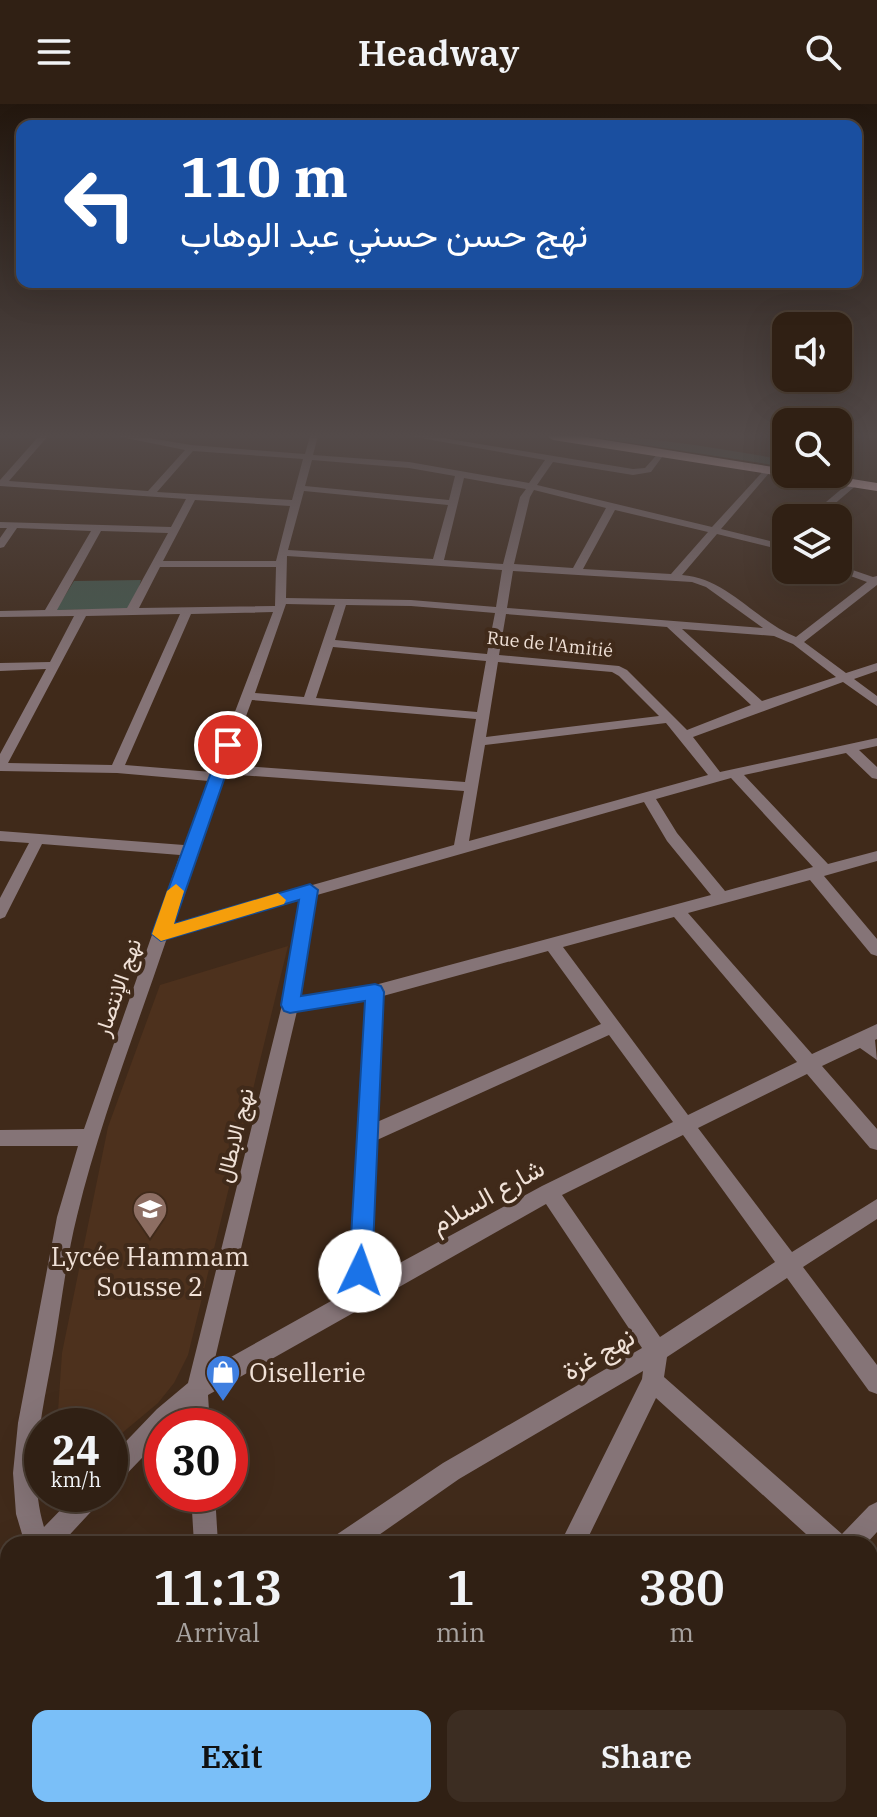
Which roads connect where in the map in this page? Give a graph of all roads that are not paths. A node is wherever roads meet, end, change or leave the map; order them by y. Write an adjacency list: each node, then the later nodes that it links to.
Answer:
1 (181, 516): 12 (street)
2 (291, 516): 15 (street, نهج الإنتصار)
3 (449, 516): 16 (street)
4 (520, 516): 18 (street)
5 (607, 516): 19 (street)
6 (658, 516): 11 (street)
7 (725, 516): 11 (street)
8 (0, 525): 9 (street)
9 (14, 525): 10 (street); 14 (street)
10 (98, 528): 12 (street); 28 (street)
11 (714, 528): 13 (street); 21 (street)
12 (173, 530): 17 (street)
13 (772, 541)
14 (0, 545)
15 (282, 558): 16 (street); 17 (street); 24 (street, نهج الإنتصار)
16 (438, 562): 18 (street)
17 (156, 564): 27 (street)
18 (508, 566): 19 (street); 26 (street)
19 (577, 571): 21 (street)
20 (852, 573): 22 (street)
21 (674, 578): 32 (street)
22 (876, 581): 33 (street)
23 (342, 602): 24 (street); 26 (street); 34 (street)
24 (280, 605): 25 (street); 40 (street, نهج الإنتصار)
25 (187, 610): 27 (street); 51 (street)
26 (499, 610): 31 (street); 35 (street)
27 (131, 612): 30 (street)
28 (49, 613): 29 (street); 30 (street)
29 (0, 614)
30 (81, 614): 36 (street)
31 (671, 625): 32 (street); 43 (street)
32 (776, 633): 33 (street)
33 (797, 642): 39 (street)
34 (330, 643): 35 (street, Rue de l'Amitié); 41 (street)
35 (492, 657): 44 (street); 45 (street, Rue de l'Amitié)
36 (56, 665): 37 (street); 50 (street)
37 (0, 667)
38 (877, 667): 39 (street)
39 (846, 678): 42 (street); 43 (street)
40 (246, 696): 41 (street); 52 (street, نهج الإنتصار)
41 (309, 701): 44 (street)
42 (877, 702)
43 (760, 706): 46 (street)
44 (484, 716): 47 (street)
45 (666, 719): 46 (street, Rue de l'Amitié); 47 (street)
46 (685, 735): 55 (street, Rue de l'Amitié)
47 (478, 742): 56 (street)
48 (877, 742): 49 (street)
49 (849, 748): 53 (street); 54 (street)
50 (0, 766): 51 (street)
51 (117, 769): 52 (street)
52 (218, 773): 56 (street); 61 (street, نهج الإنتصار)
53 (736, 775): 55 (street); 63 (street)
54 (877, 775)
55 (717, 777): 57 (street)
56 (470, 787): 60 (street)
57 (647, 796): 60 (street); 65 (street)
58 (0, 836): 59 (street)
59 (37, 841): 61 (street); 66 (street)
60 (461, 848): 64 (street)
61 (189, 851): 69 (street, نهج الإنتصار)
62 (877, 856): 63 (street)
63 (818, 870): 65 (street); 68 (street)
64 (310, 890): 69 (street); 73 (street, نهج الابطال)
65 (723, 899): 67 (street)
66 (2, 907)
67 (677, 910): 70 (street); 77 (street)
68 (869, 929): 71 (street)
69 (161, 934): 80 (street, نهج الإنتصار)
70 (552, 945): 72 (street); 74 (street)
71 (877, 950)
72 (375, 992): 73 (street); 79 (street)
73 (290, 1005): 90 (street, نهج الابطال)
74 (611, 1027): 78 (street); 79 (street)
75 (869, 1034): 76 (street); 77 (street, شارع السلام)
76 (877, 1053)
77 (808, 1064): 78 (street, شارع السلام); 82 (street)
78 (688, 1126): 83 (street, شارع السلام); 85 (street)
79 (367, 1135): 86 (street)
80 (90, 1137): 81 (street); 96 (street, نهج الإنتصار)
81 (0, 1138)
82 (877, 1142)
83 (549, 1192): 86 (street, شارع السلام); 87 (street)
84 (877, 1208): 85 (street, نهج غزة)
85 (790, 1265): 87 (street, نهج غزة); 89 (street)
86 (359, 1298): 90 (street, شارع السلام)
87 (657, 1351): 88 (street); 99 (street, نهج غزة)
88 (653, 1381): 100 (street); 101 (street)
89 (877, 1383)
90 (197, 1389): 91 (street, نهج الابطال); 92 (street, شارع السلام)
91 (198, 1408)
92 (128, 1456)
93 (75, 1512): 97 (street)
94 (204, 1512): 98 (street)
95 (877, 1514): 102 (street)
96 (35, 1536)
97 (52, 1536)
98 (206, 1536)
99 (357, 1536)
100 (576, 1536)
101 (826, 1536)
102 (857, 1536)

